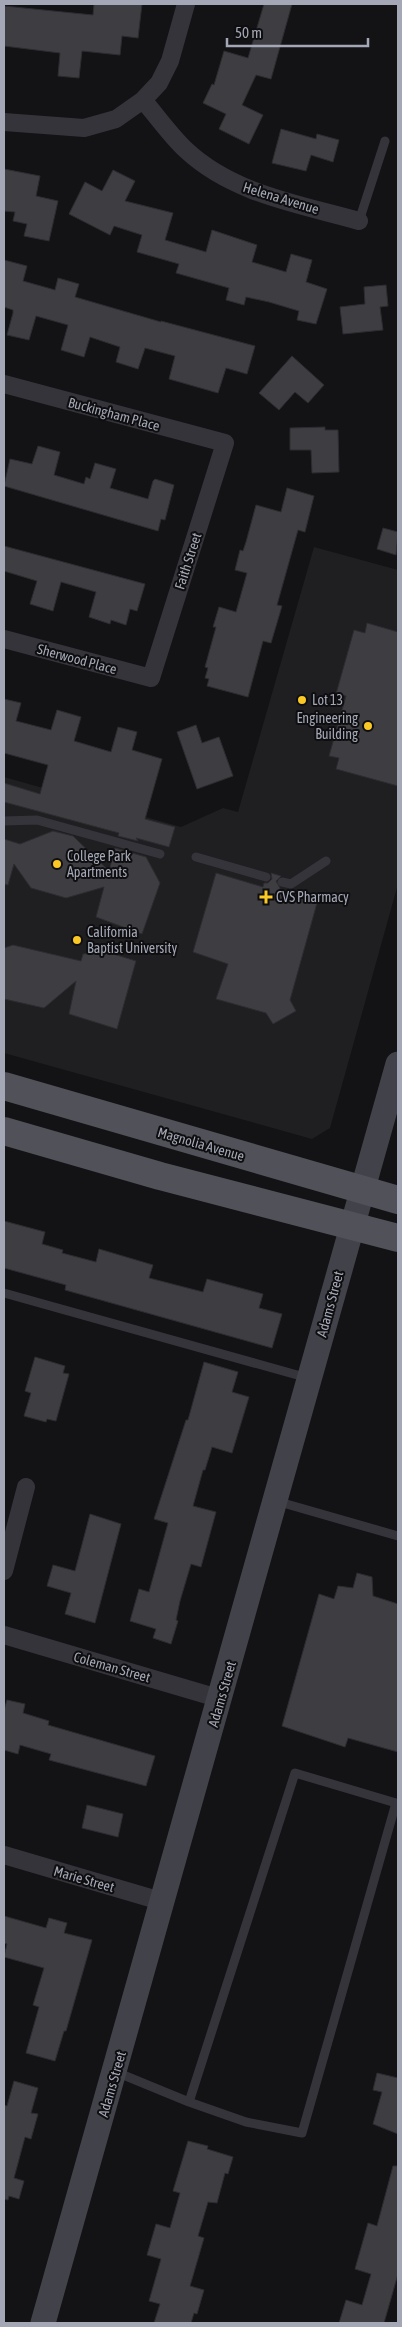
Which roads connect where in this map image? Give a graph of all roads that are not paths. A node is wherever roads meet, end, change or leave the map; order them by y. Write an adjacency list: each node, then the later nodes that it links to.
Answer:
1 (186, 4): 2 (street)
2 (143, 100): 3 (street); 5 (street, Helena Avenue)
3 (4, 122)
4 (385, 141): 5 (lane)
5 (358, 221)
6 (4, 384): 7 (street, Buckingham Place)
7 (225, 443): 9 (street, Faith Street)
8 (4, 639): 9 (street, Sherwood Place)
9 (151, 678)
10 (4, 821): 11 (lane)
11 (160, 854)
12 (196, 857): 14 (lane)
13 (326, 862): 15 (lane)
14 (266, 877)
15 (282, 882)
16 (398, 1064): 19 (main road, Adams Street)
17 (4, 1086): 19 (main road, Magnolia Avenue)
18 (4, 1131): 21 (main road)
19 (361, 1190): 20 (main road, Magnolia Avenue); 21 (main road, Adams Street)
20 (398, 1200)
21 (351, 1225): 22 (main road); 24 (main road, Adams Street)
22 (398, 1238)
23 (4, 1292): 24 (lane)
24 (311, 1379): 26 (main road, Adams Street)
25 (26, 1487): 28 (street)
26 (276, 1501): 27 (lane); 30 (main road, Adams Street)
27 (398, 1536)
28 (4, 1571)
29 (4, 1635): 30 (street, Coleman Street)
30 (221, 1699): 33 (main road, Adams Street)
31 (397, 1802): 35 (lane); 35 (lane)
32 (4, 1855): 33 (street, Marie Street)
33 (164, 1902): 34 (main road, Adams Street)
34 (115, 2072): 35 (lane); 36 (main road, Adams Street)
35 (189, 2102)
36 (43, 2323)

